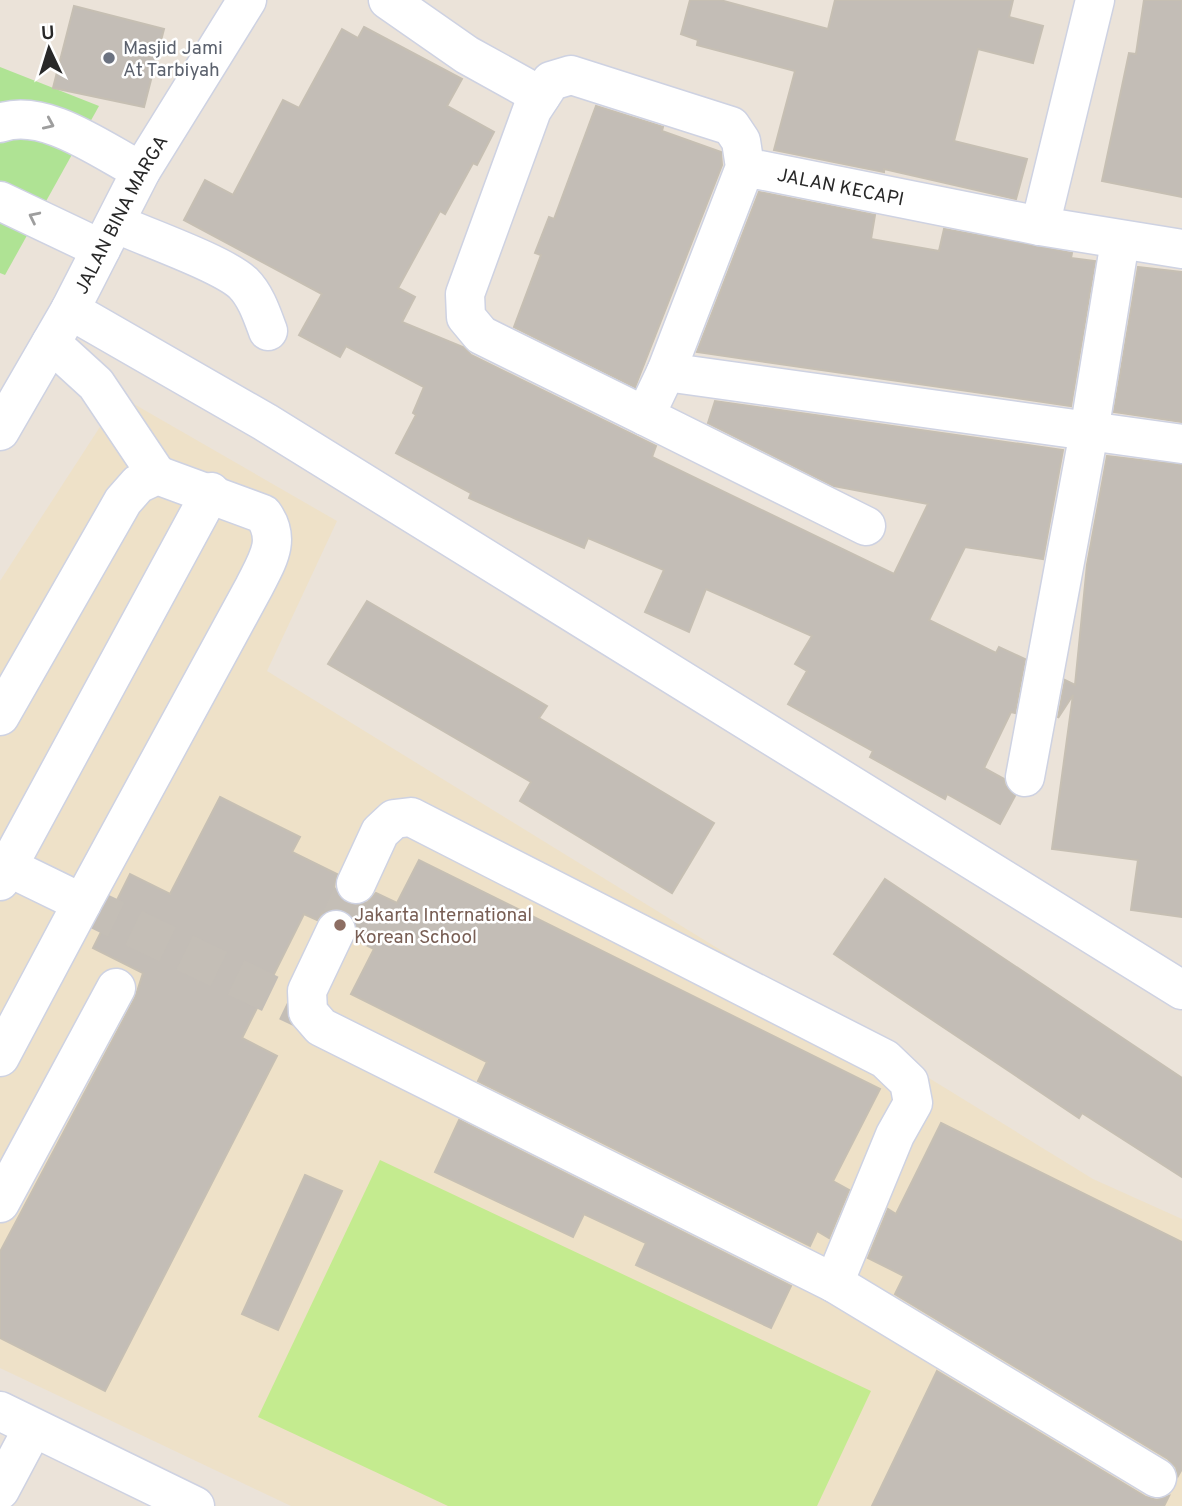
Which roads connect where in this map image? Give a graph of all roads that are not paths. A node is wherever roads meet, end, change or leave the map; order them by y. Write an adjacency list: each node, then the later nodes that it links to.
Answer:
1 (247, 0): 7 (street, JALAN BINA MARGA)
2 (388, 0): 4 (street)
3 (1095, 0): 9 (street)
4 (536, 103): 6 (street); 17 (street)
5 (0, 123): 7 (street, one-way to 7)
6 (745, 167): 9 (street, JALAN KECAPI); 16 (street)
7 (141, 171): 10 (street, JALAN BINA MARGA)
8 (0, 201): 10 (street, one-way to 8)
9 (1040, 226): 11 (street, JALAN KECAPI)
10 (108, 236): 13 (street, JALAN BINA MARGA); 14 (street)
11 (1119, 241): 12 (street, JALAN KECAPI); 19 (street)
12 (1182, 249)
13 (70, 310): 15 (street, JALAN BINA MARGA); 31 (street)
14 (268, 331)
15 (51, 344): 18 (street, JALAN BINA MARGA); 21 (street)
16 (666, 372): 17 (street); 19 (street)
17 (645, 416): 23 (street)
18 (0, 431)
19 (1089, 432): 20 (street); 25 (street)
20 (1182, 444)
21 (158, 475): 22 (street); 24 (street)
22 (211, 492): 26 (street); 28 (street)
23 (866, 526)
24 (0, 716)
25 (1025, 776)
26 (3, 871): 28 (street)
27 (356, 884): 34 (street)
28 (82, 903): 32 (street)
29 (336, 930): 34 (street)
30 (116, 988): 33 (street)
31 (1182, 990)
32 (0, 1057)
33 (0, 1203)
34 (834, 1283): 36 (street)
35 (17, 1419): 37 (street); 38 (street)
36 (1157, 1478)
37 (0, 1490)
38 (195, 1506)

